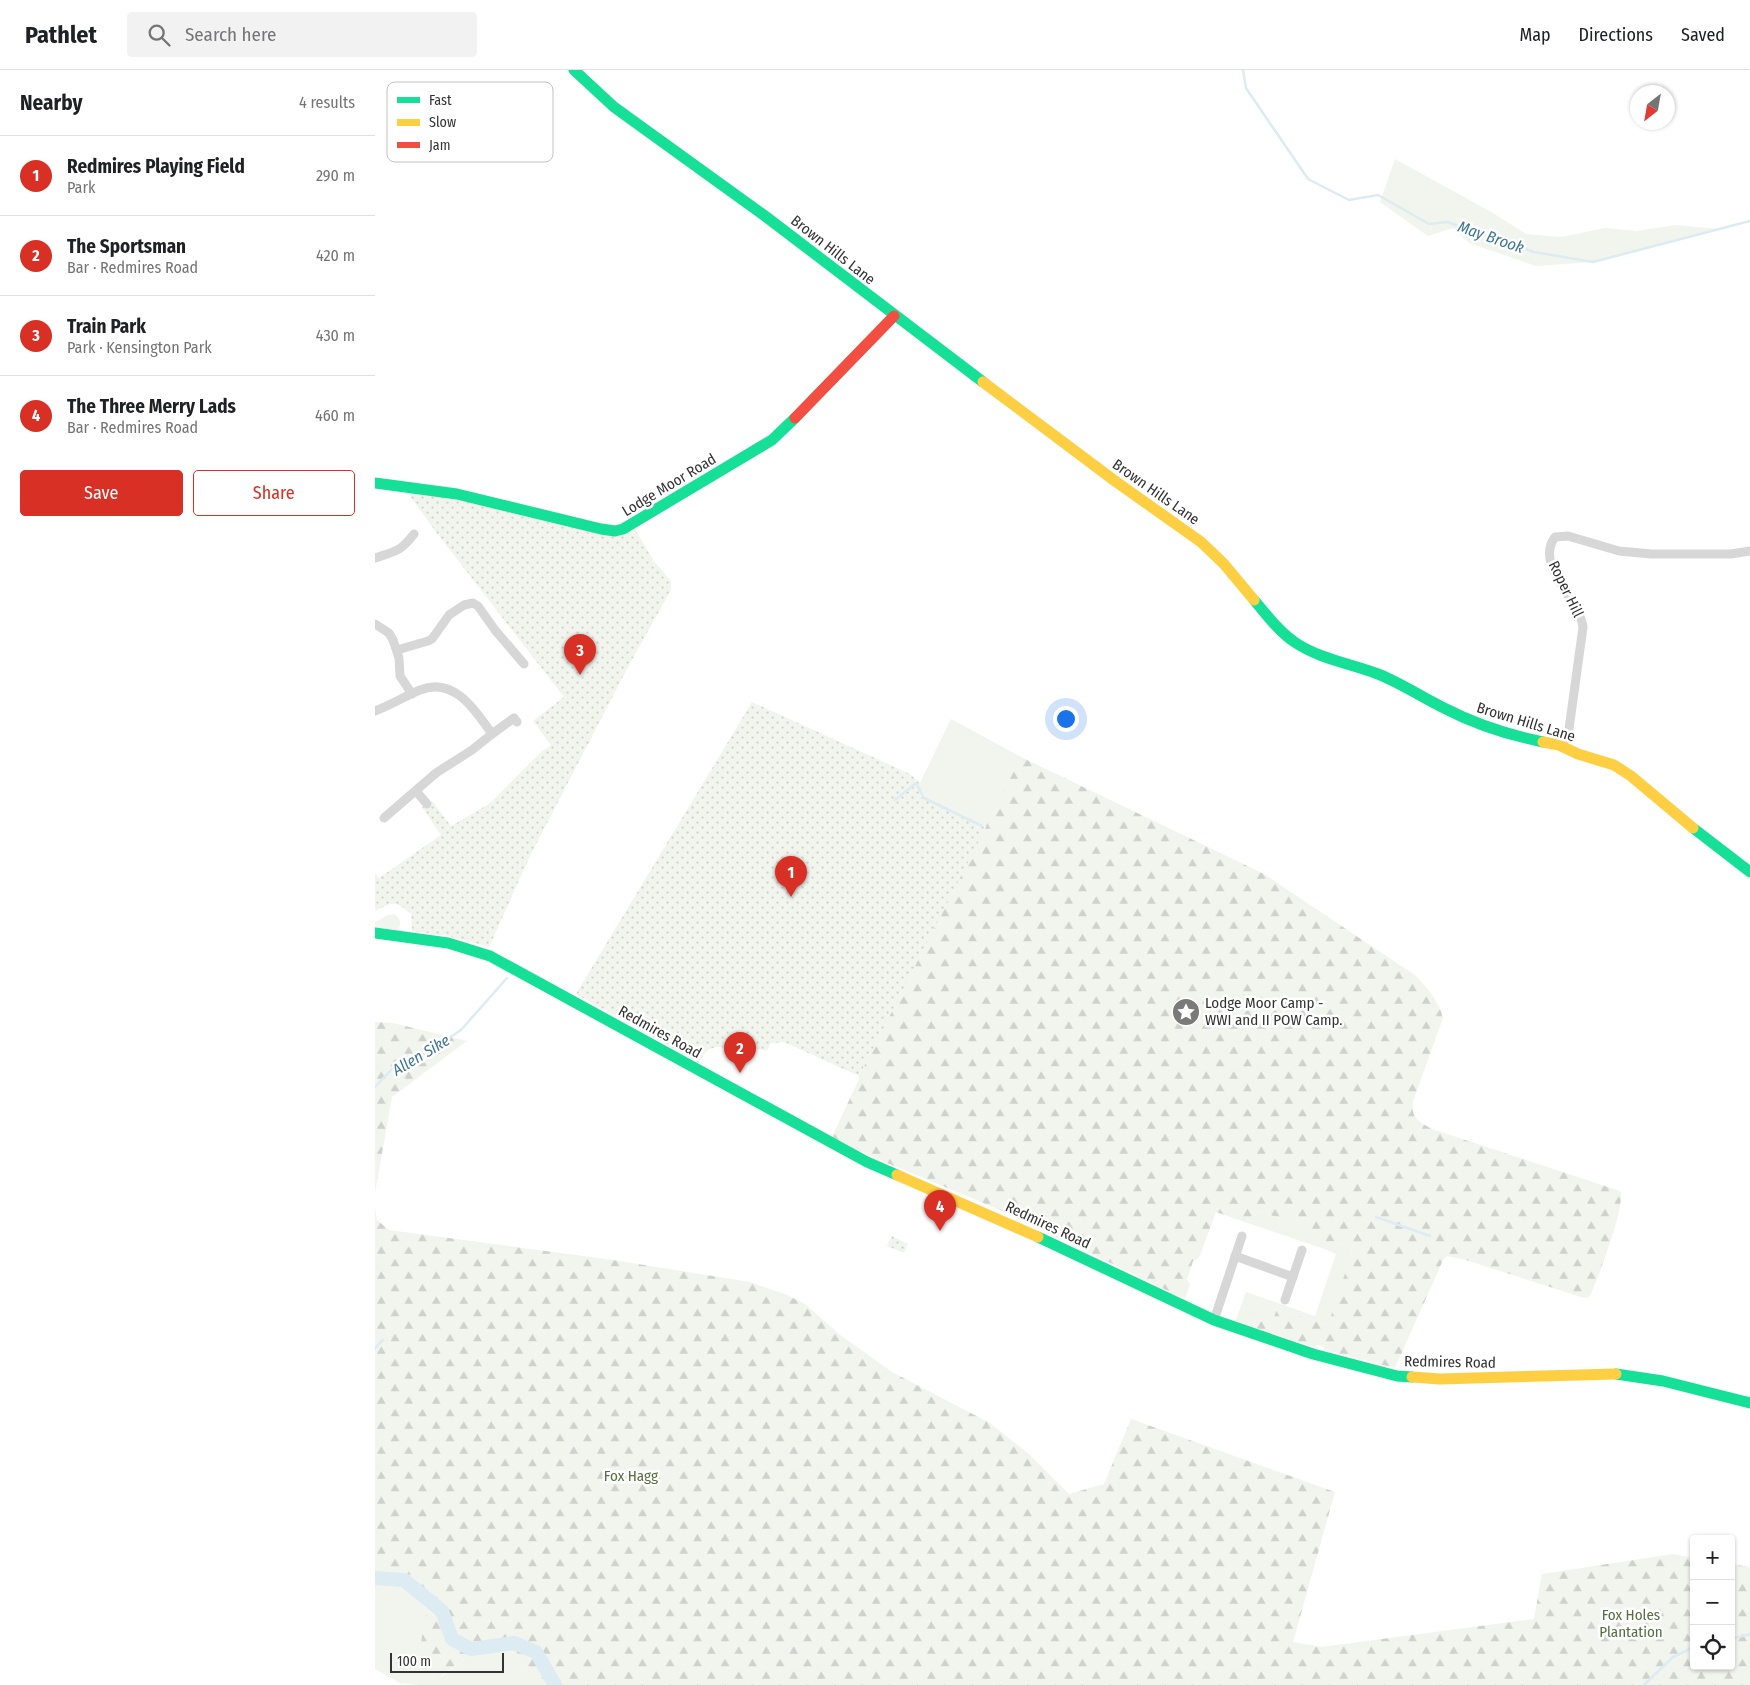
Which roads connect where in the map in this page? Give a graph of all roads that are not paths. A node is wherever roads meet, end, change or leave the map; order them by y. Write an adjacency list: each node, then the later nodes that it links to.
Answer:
1 (574, 70): 2 (street, Brown Hills Lane)
2 (894, 316): 3 (street, Lodge Moor Road); 14 (street, Brown Hills Lane)
3 (375, 483)
4 (414, 534): 6 (street)
5 (1750, 552): 14 (street, Roper Hill)
6 (375, 558)
7 (375, 624): 8 (street)
8 (397, 650): 9 (street); 10 (street)
9 (524, 664)
10 (412, 694): 11 (street); 13 (street)
11 (375, 711)
12 (515, 720): 13 (street)
13 (492, 734): 15 (street)
14 (1562, 747): 18 (street, Brown Hills Lane)
15 (416, 790): 16 (street); 17 (street)
16 (427, 804)
17 (384, 818)
18 (1750, 872)
19 (375, 933): 25 (street, Redmires Road)
20 (1242, 1236): 22 (street)
21 (1302, 1250): 23 (street)
22 (1235, 1256): 23 (street); 25 (street)
23 (1293, 1276): 24 (street)
24 (1285, 1300)
25 (1214, 1320): 26 (street, Redmires Road)
26 (1750, 1403)

